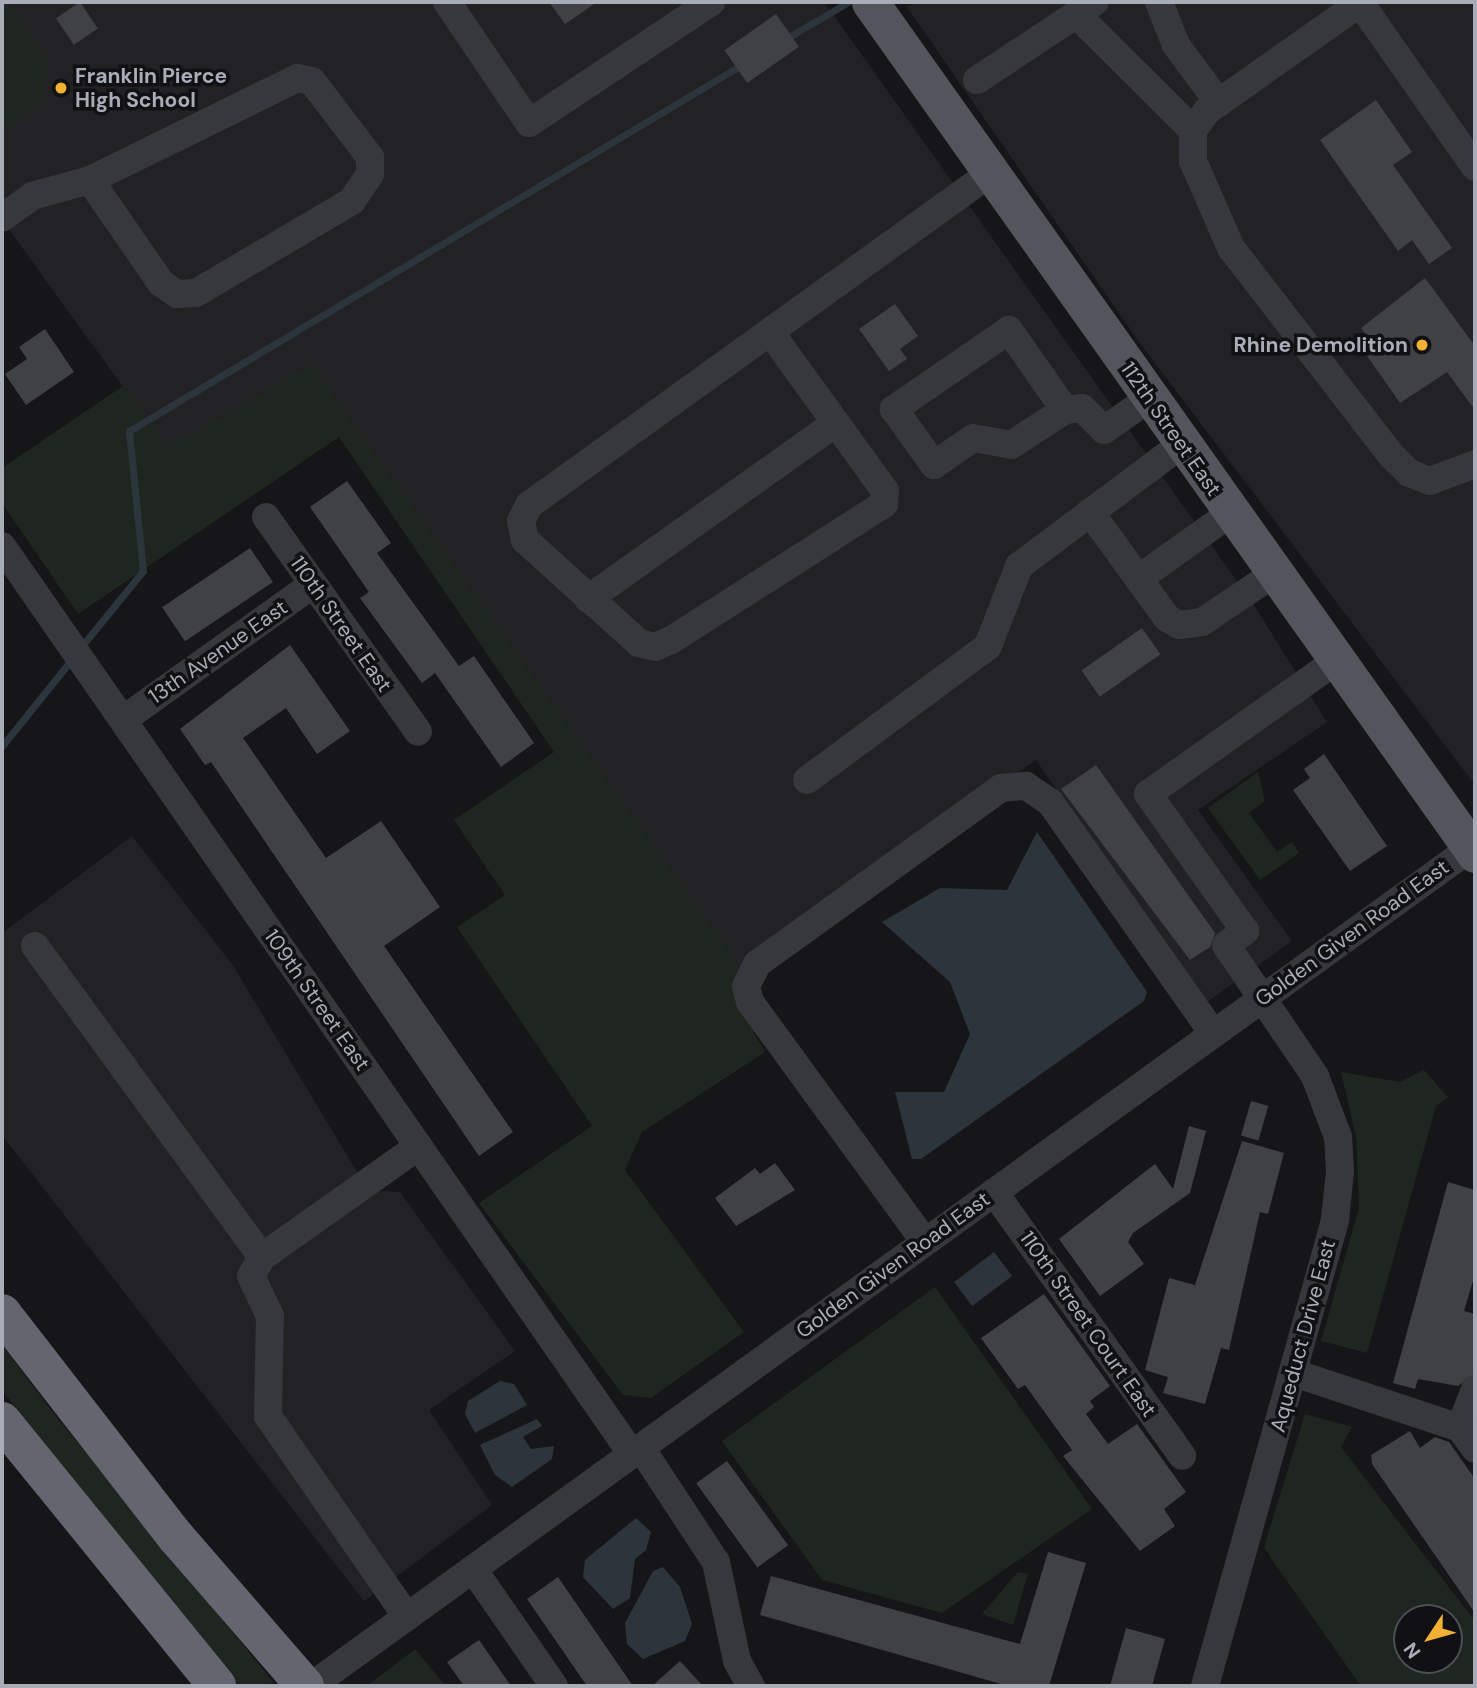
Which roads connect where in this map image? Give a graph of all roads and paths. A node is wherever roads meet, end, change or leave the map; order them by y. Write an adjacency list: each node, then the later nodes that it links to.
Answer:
1 (447, 2): 2 (street)
2 (710, 2)
3 (870, 2): 11 (main road, 112th Street East)
4 (1159, 2): 8 (street)
5 (1361, 3): 8 (street); 10 (street)
6 (1086, 8): 7 (street); 9 (street)
7 (977, 80)
8 (1219, 103): 9 (street)
9 (1194, 130): 19 (street)
10 (1475, 167)
11 (989, 174): 14 (street); 15 (main road, 112th Street East)
12 (90, 180): 12 (street); 13 (street)
13 (2, 218)
14 (771, 332): 17 (street); 27 (street)
15 (1150, 398): 16 (street); 18 (main road, 112th Street East)
16 (1065, 410): 16 (street)
17 (836, 423): 27 (street); 27 (street)
18 (1182, 444): 20 (street); 21 (main road, 112th Street East)
19 (1475, 464)
20 (1090, 512): 25 (street); 31 (street)
21 (1231, 513): 24 (main road, 112th Street East); 25 (street)
22 (266, 516): 26 (street, 110th Street East)
23 (2, 546): 29 (street, 109th Street East)
24 (1275, 573): 25 (street); 28 (main road, 112th Street East)
25 (1138, 579)
26 (312, 585): 29 (street, 13th Avenue East); 30 (street, 110th Street East)
27 (588, 598)
28 (1337, 660): 32 (main road, 112th Street East); 34 (street, Aqueduct Drive East)
29 (124, 719): 36 (street, 109th Street East)
30 (418, 732)
31 (807, 780)
32 (1474, 849): 34 (street, Golden Given Road East)
33 (36, 946): 39 (street)
34 (1263, 997): 35 (street, Golden Given Road East); 41 (street, Aqueduct Drive East)
35 (1213, 1033): 37 (street, Golden Given Road East); 38 (street)
36 (419, 1146): 39 (street); 45 (street, 109th Street East)
37 (994, 1192): 38 (street, Golden Given Road East); 46 (street, 110th Street Court East)
38 (925, 1242): 45 (street, Golden Given Road East)
39 (262, 1257): 48 (street)
40 (2, 1313): 50 (highway)
41 (1306, 1375): 44 (street); 54 (street, Aqueduct Drive East)
42 (1475, 1389): 44 (street)
43 (2, 1421): 49 (highway)
44 (1468, 1438)
45 (637, 1451): 47 (street, Golden Given Road East); 53 (street, 109th Street East)
46 (1182, 1456)
47 (473, 1569): 48 (street, Golden Given Road East); 52 (street)
48 (407, 1617): 51 (street, Golden Given Road East)
49 (210, 1679)
50 (305, 1686)
51 (311, 1686)
52 (554, 1686)
53 (751, 1686)
54 (1205, 1686)

